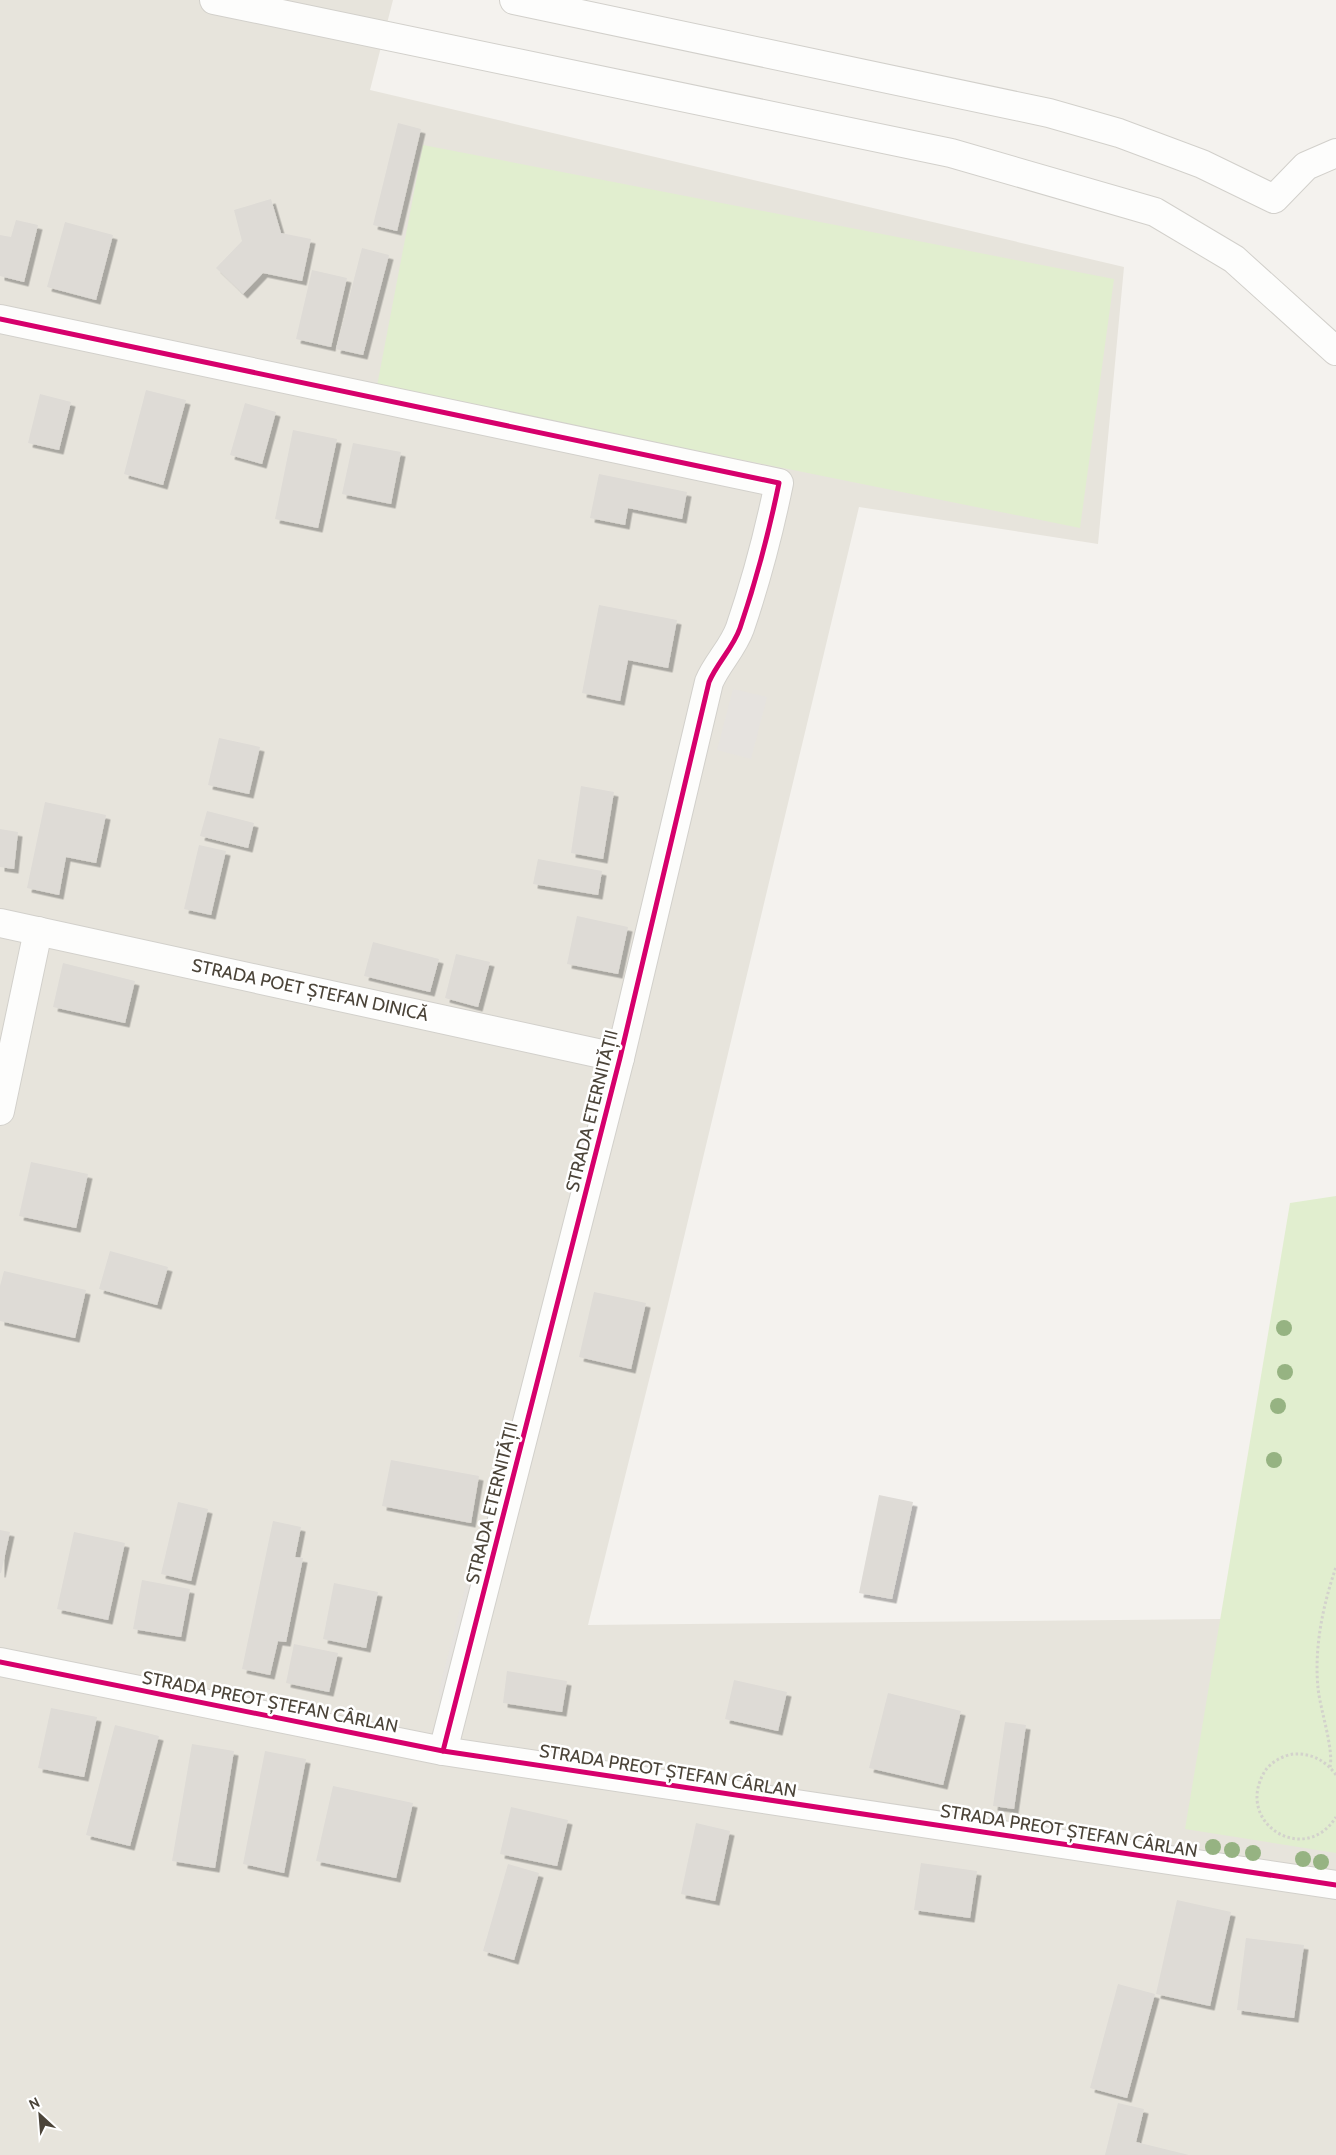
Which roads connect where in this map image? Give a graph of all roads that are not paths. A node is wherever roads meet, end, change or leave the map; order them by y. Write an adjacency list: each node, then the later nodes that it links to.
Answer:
1 (214, 0): 5 (street)
2 (514, 0): 3 (street)
3 (1336, 153)
4 (0, 319): 8 (street, STRADA ETERNITĂȚII)
5 (1336, 351)
6 (0, 923): 7 (street, STRADA POET ȘTEFAN DINICĂ)
7 (38, 931): 8 (street, STRADA POET ȘTEFAN DINICĂ); 9 (street)
8 (620, 1058): 11 (street, STRADA ETERNITĂȚII)
9 (0, 1110)
10 (0, 1662): 11 (street, STRADA PREOT ȘTEFAN CÂRLAN)
11 (443, 1751): 12 (street, STRADA PREOT ȘTEFAN CÂRLAN)
12 (1336, 1885)

